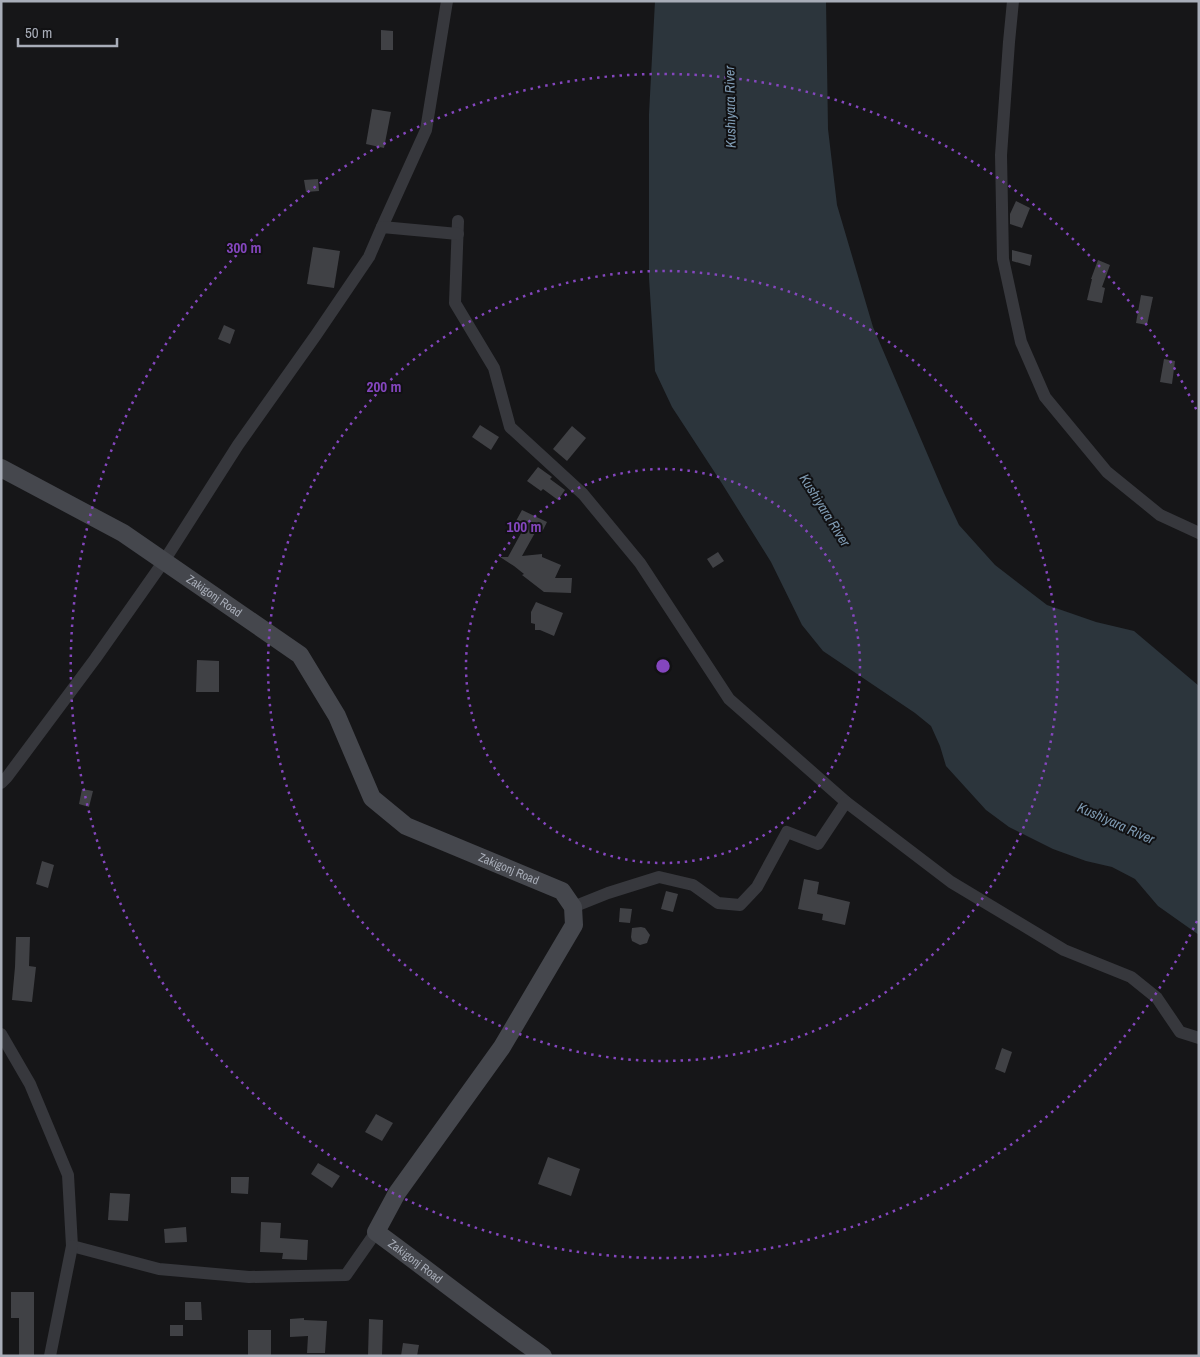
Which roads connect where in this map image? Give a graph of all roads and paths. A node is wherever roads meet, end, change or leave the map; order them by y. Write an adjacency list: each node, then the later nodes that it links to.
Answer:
1 (447, 1): 4 (street)
2 (1014, 1): 7 (street)
3 (458, 221): 5 (street)
4 (382, 227): 5 (street); 8 (street)
5 (458, 234): 10 (street)
6 (1, 468): 8 (main road, Zakigonj Road)
7 (1199, 533)
8 (164, 561): 9 (street); 11 (main road, Zakigonj Road)
9 (1, 783)
10 (846, 802): 11 (street); 13 (street)
11 (573, 907): 14 (main road, Zakigonj Road)
12 (1, 1034): 15 (street)
13 (1199, 1038)
14 (376, 1232): 15 (street); 17 (main road, Zakigonj Road)
15 (72, 1246): 16 (street)
16 (50, 1356)
17 (543, 1356)

